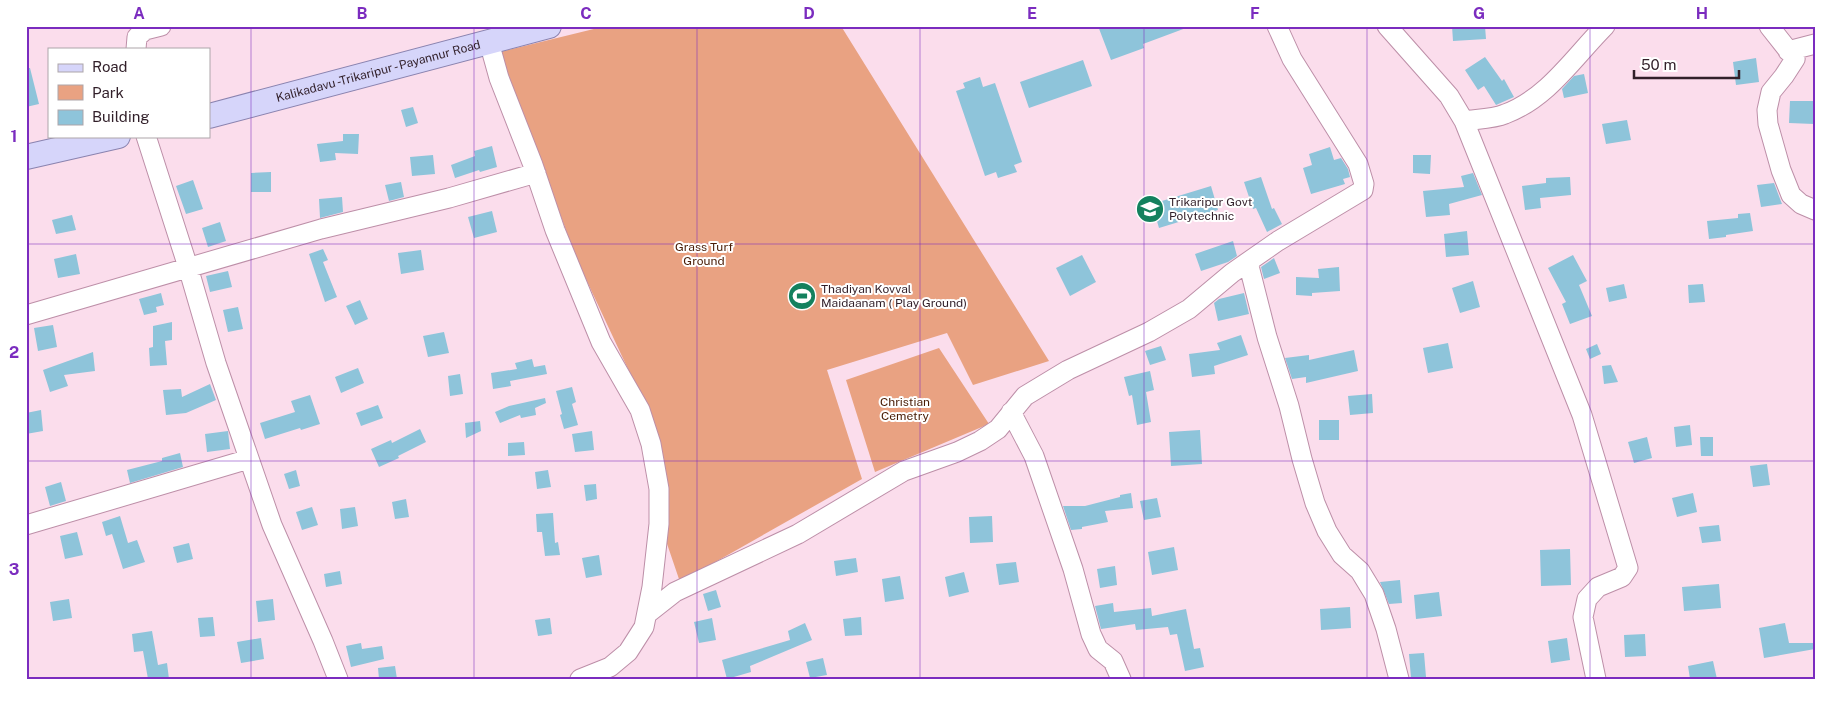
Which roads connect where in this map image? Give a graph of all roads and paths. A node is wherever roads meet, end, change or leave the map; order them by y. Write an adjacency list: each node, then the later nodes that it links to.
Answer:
1 (161, 26): 9 (street)
2 (549, 26): 7 (main road, Kalikadavu -Trikaripur - Payannur Road)
3 (1277, 26): 18 (street)
4 (1387, 26): 12 (street)
5 (1605, 26): 12 (street)
6 (1769, 26): 10 (street)
7 (490, 42): 11 (main road, Kalikadavu -Trikaripur - Payannur Road); 16 (street)
8 (1815, 44): 10 (street)
9 (136, 48)
10 (1788, 50): 17 (street)
11 (210, 116)
12 (1464, 121): 29 (street)
13 (109, 138): 15 (main road)
14 (147, 138): 19 (street)
15 (26, 157)
16 (536, 173): 19 (street); 24 (street)
17 (1815, 210)
18 (1248, 262): 21 (street); 28 (street)
19 (188, 267): 20 (street); 22 (street)
20 (26, 315)
21 (1011, 412): 24 (street); 27 (street)
22 (249, 459): 23 (street); 25 (street)
23 (26, 525)
24 (646, 614): 26 (street)
25 (338, 679)
26 (580, 679)
27 (1121, 679)
28 (1399, 679)
29 (1596, 679)

